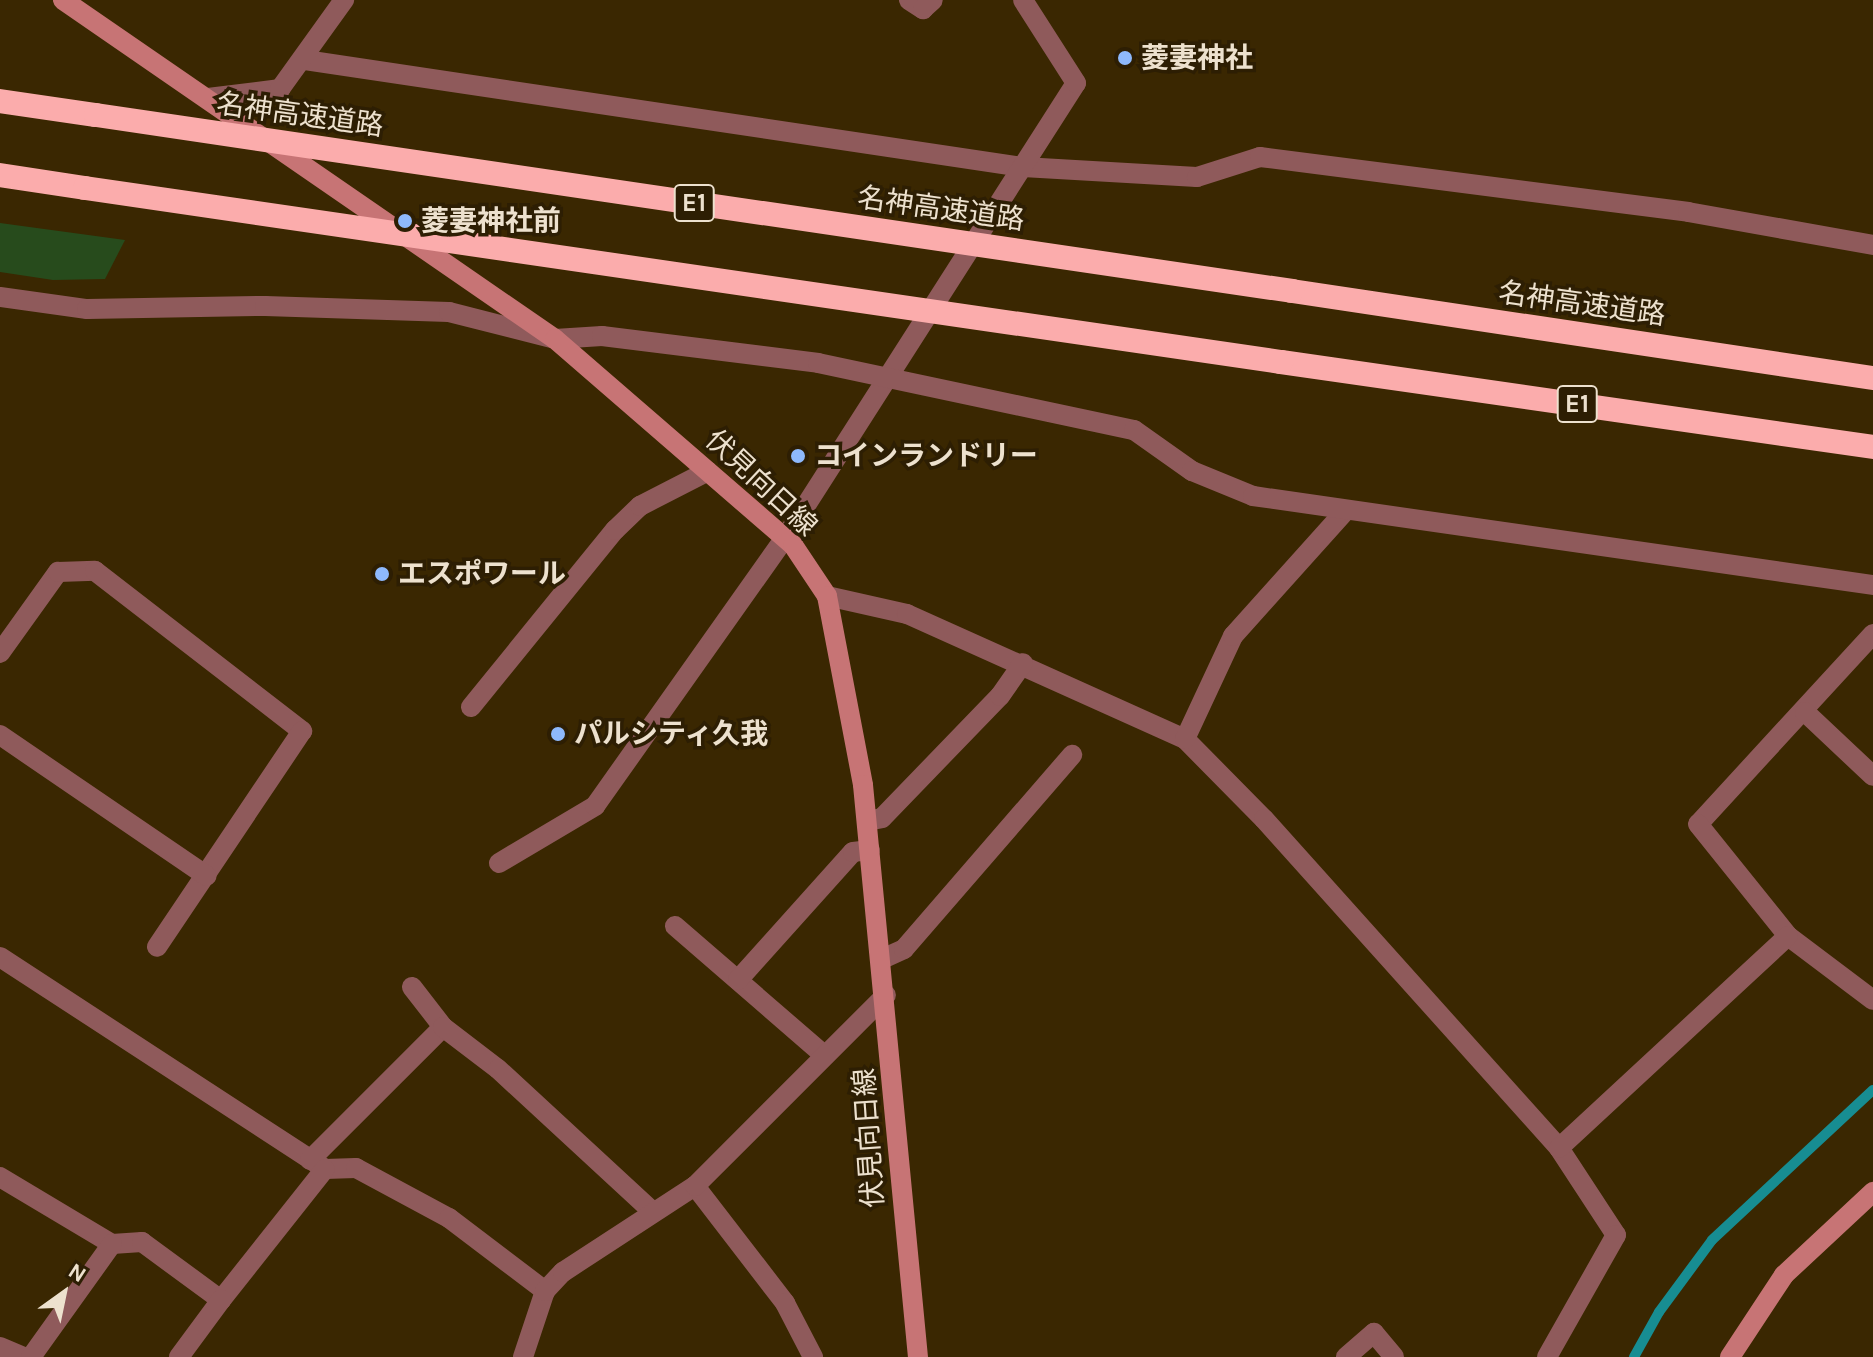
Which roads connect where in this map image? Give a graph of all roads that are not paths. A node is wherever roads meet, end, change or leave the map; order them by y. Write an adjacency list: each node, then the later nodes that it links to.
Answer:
1 (63, 0): 7 (main road, 伏見向日線)
2 (344, 0): 6 (street)
3 (909, 0): 4 (street)
4 (933, 0)
5 (1023, 0): 9 (street)
6 (305, 60): 7 (street); 9 (street)
7 (208, 98): 13 (main road, 伏見向日線)
8 (0, 101): 15 (highway, 名神高速道路 / E1, bridge)
9 (1023, 167): 11 (street); 14 (street)
10 (0, 175): 16 (highway, E1, bridge)
11 (1873, 245)
12 (0, 297): 13 (street)
13 (555, 339): 14 (street); 17 (main road, 伏見向日線)
14 (888, 377): 18 (street); 19 (street)
15 (1873, 378)
16 (1873, 447)
17 (708, 471): 19 (main road, 伏見向日線); 25 (street)
18 (1345, 511): 20 (street); 28 (street)
19 (785, 538): 21 (main road, 伏見向日線); 33 (street)
20 (1873, 585)
21 (827, 596): 24 (street); 31 (main road, 伏見向日線)
22 (1873, 634): 26 (street)
23 (0, 653): 34 (street)
24 (1023, 663): 28 (street); 31 (street)
25 (471, 707)
26 (1805, 712): 30 (street); 36 (street)
27 (0, 735): 34 (street)
28 (1185, 739): 46 (street)
29 (1072, 755): 39 (street)
30 (1873, 776)
31 (867, 821): 32 (main road, 伏見向日線)
32 (870, 850): 39 (main road, 伏見向日線); 40 (street)
33 (499, 863)
34 (207, 876): 37 (street)
35 (675, 926): 40 (street)
36 (1788, 936): 43 (street); 46 (street)
37 (157, 947)
38 (0, 957): 47 (street)
39 (882, 959): 42 (main road, 伏見向日線)
40 (738, 980): 45 (street)
41 (412, 987): 44 (street)
42 (886, 995): 45 (street); 61 (main road, 伏見向日線)
43 (1873, 1000)
44 (443, 1027): 47 (street); 51 (street)
45 (825, 1056): 49 (street)
46 (1559, 1148): 64 (street)
47 (318, 1164): 53 (street); 54 (street)
48 (0, 1177): 52 (street)
49 (695, 1186): 51 (street); 60 (street)
50 (1873, 1192): 65 (main road)
51 (653, 1212): 53 (street)
52 (112, 1244): 54 (street); 57 (street)
53 (545, 1291): 59 (street)
54 (221, 1300): 58 (street)
55 (0, 1347): 56 (street)
56 (23, 1357)
57 (31, 1357)
58 (179, 1357)
59 (523, 1357)
60 (813, 1357)
61 (918, 1357)
62 (1346, 1357): 63 (street)
63 (1394, 1357)
64 (1547, 1357)
65 (1730, 1357)

